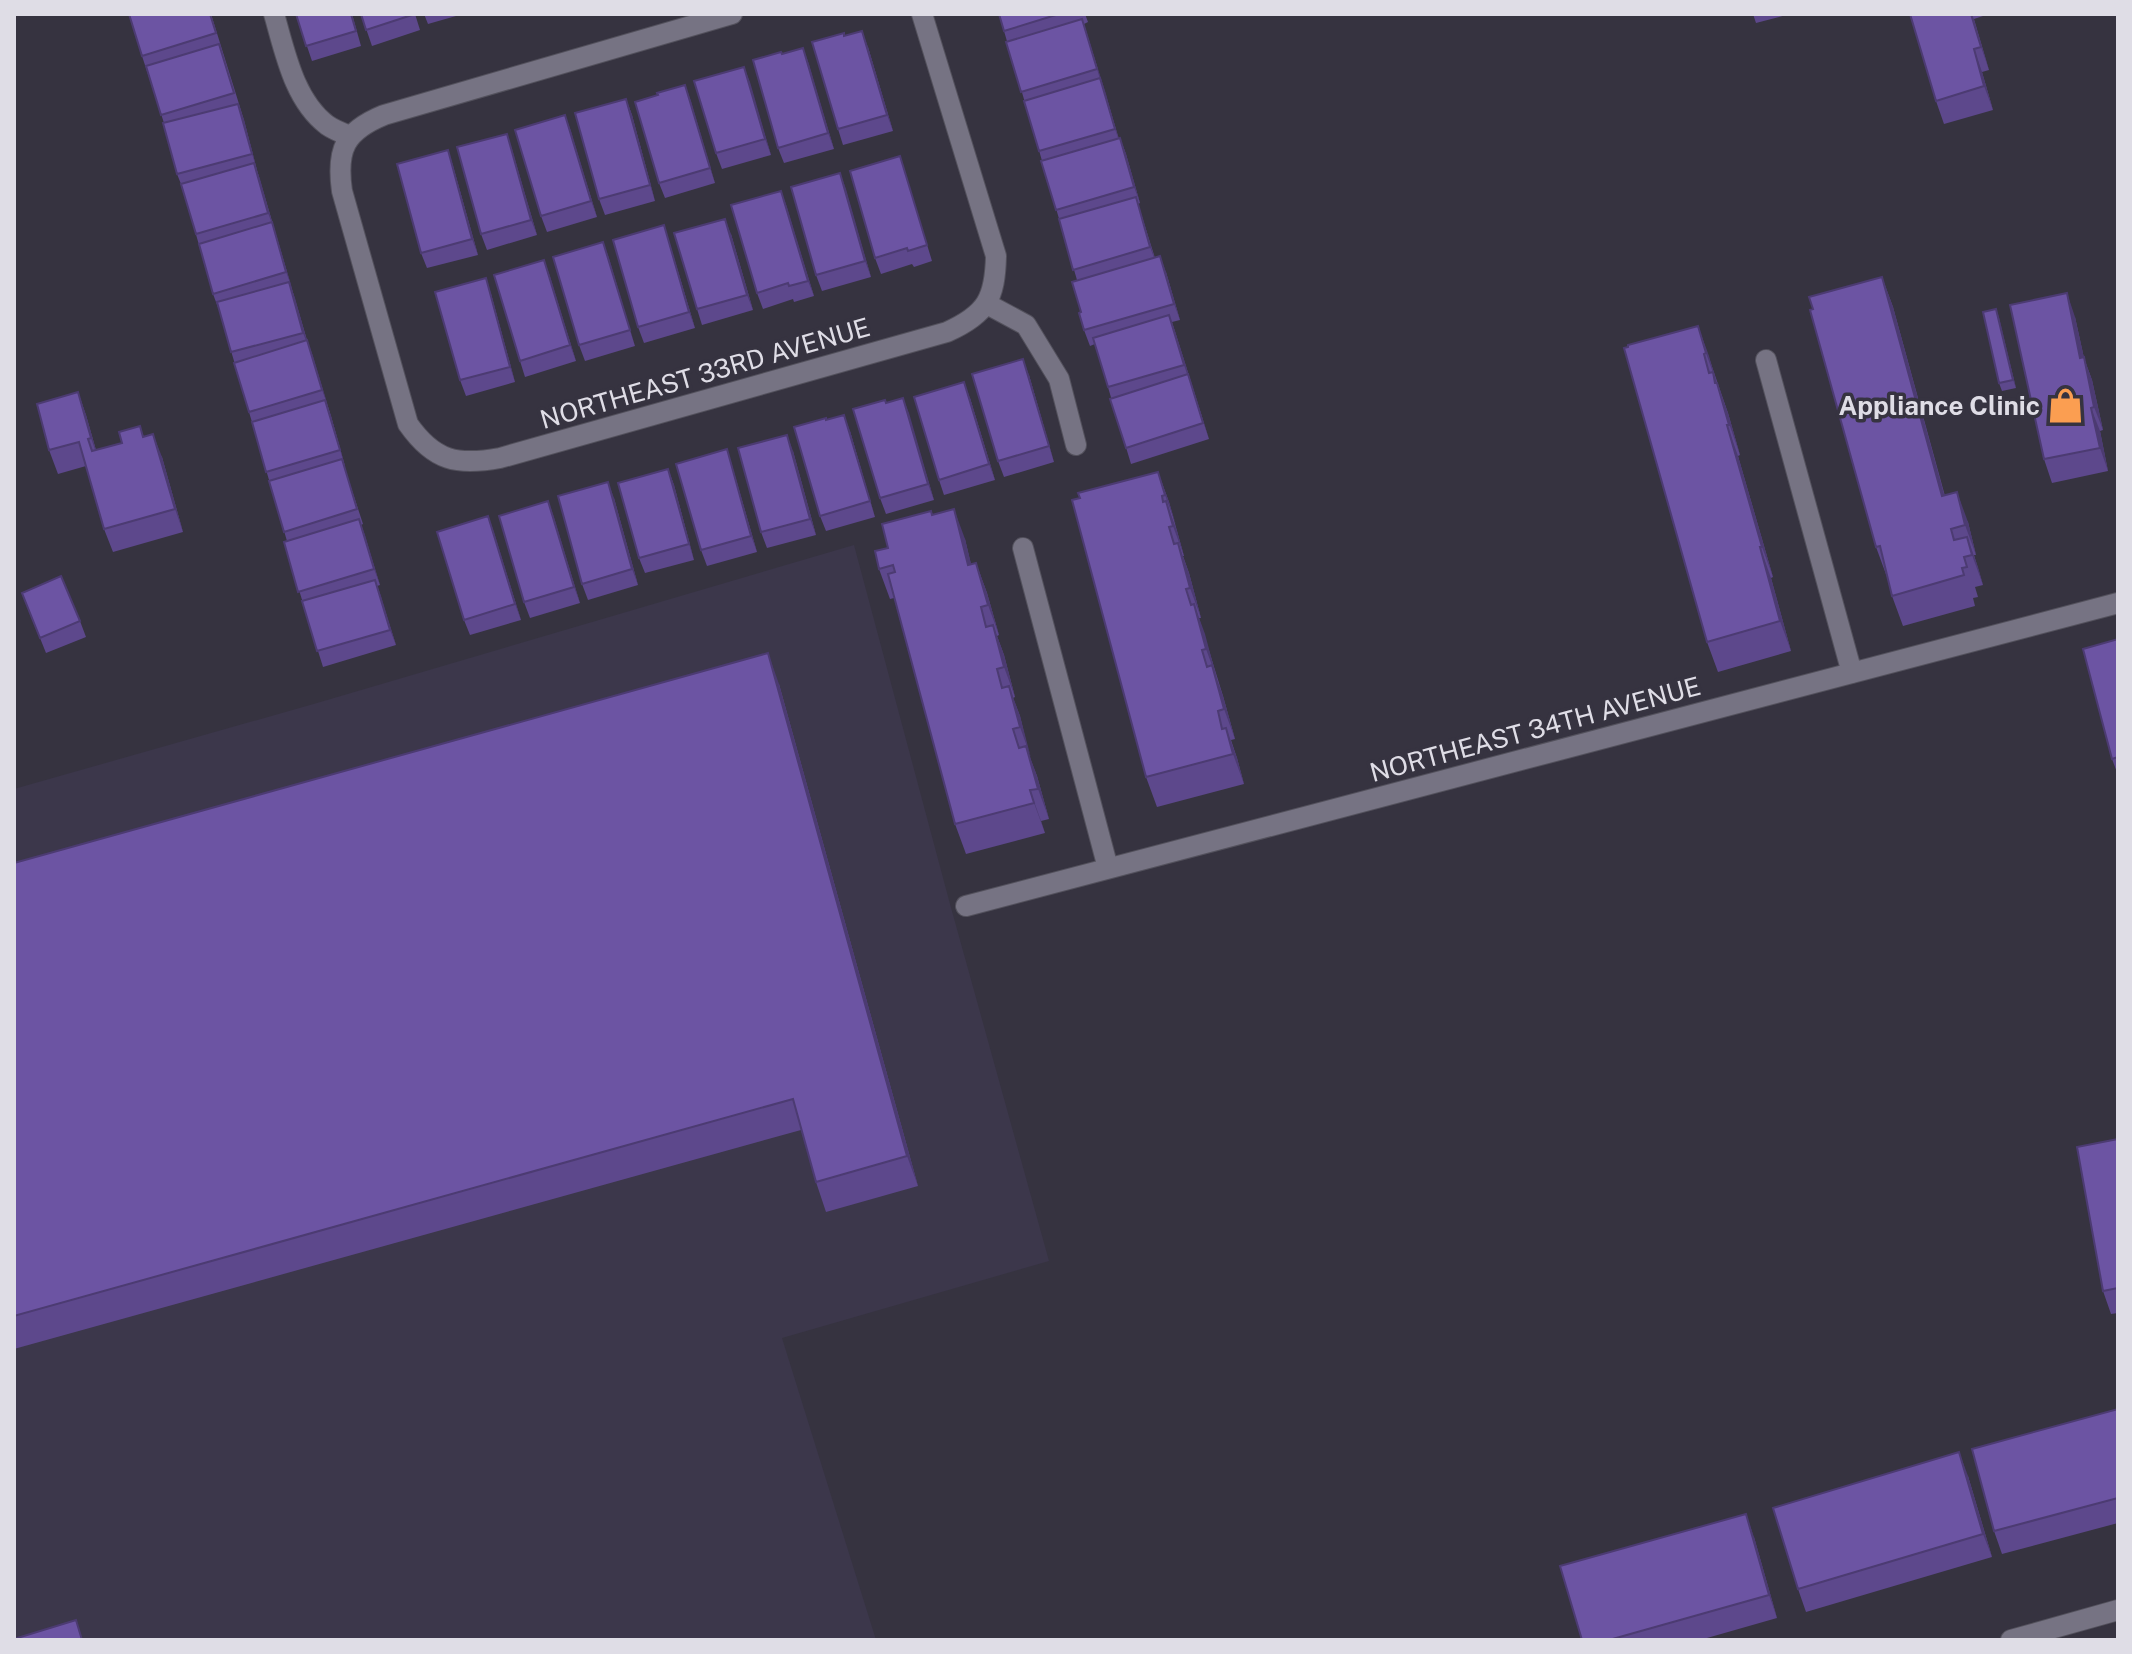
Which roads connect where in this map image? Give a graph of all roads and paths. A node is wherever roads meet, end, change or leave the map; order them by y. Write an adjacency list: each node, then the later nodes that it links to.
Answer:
1 (274, 14): 5 (street)
2 (732, 14): 4 (street)
3 (922, 14): 6 (street)
4 (671, 23): 5 (street)
5 (345, 144): 6 (street, NORTHEAST 33RD AVENUE)
6 (987, 304): 8 (street)
7 (1766, 360): 11 (street)
8 (1076, 445)
9 (1023, 548): 12 (street)
10 (2118, 603): 11 (street, NORTHEAST 34TH AVENUE)
11 (1852, 673): 12 (street, NORTHEAST 34TH AVENUE)
12 (1108, 868): 13 (street, NORTHEAST 34TH AVENUE)
13 (966, 906)
14 (2118, 1610): 15 (street)
15 (2011, 1640)

